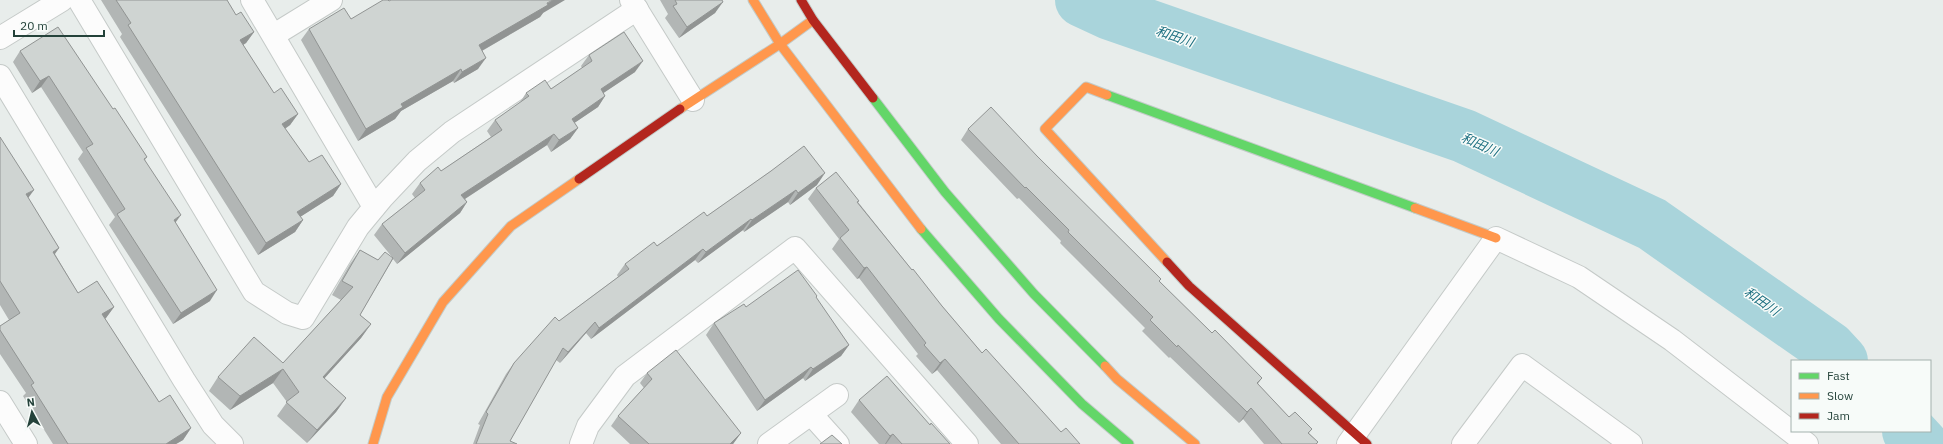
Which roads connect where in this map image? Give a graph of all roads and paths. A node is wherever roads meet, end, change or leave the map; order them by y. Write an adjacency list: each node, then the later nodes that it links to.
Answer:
1 (62, 0): 10 (street)
2 (79, 0): 14 (street)
3 (252, 0): 9 (street)
4 (330, 0): 9 (street)
5 (753, 0): 11 (street)
6 (801, 0): 8 (street)
7 (634, 4): 13 (street); 14 (street)
8 (813, 20): 11 (street); 30 (street)
9 (274, 35): 14 (street)
10 (0, 38)
11 (780, 44): 13 (street); 29 (street)
12 (0, 76): 23 (street)
13 (693, 100): 24 (street)
14 (374, 207)
15 (1496, 238): 19 (street); 21 (street); 21 (street)
16 (837, 395): 18 (street)
17 (0, 402): 22 (street)
18 (811, 414): 26 (street); 27 (street)
19 (1791, 432)
20 (1791, 432): 33 (street)
21 (1357, 441)
22 (26, 444)
23 (232, 444)
24 (373, 444)
25 (580, 444): 28 (street)
26 (769, 444)
27 (838, 444)
28 (967, 444)
29 (1129, 444)
30 (1195, 444)
31 (1463, 444): 32 (street)
32 (1631, 444)
33 (1807, 444)

